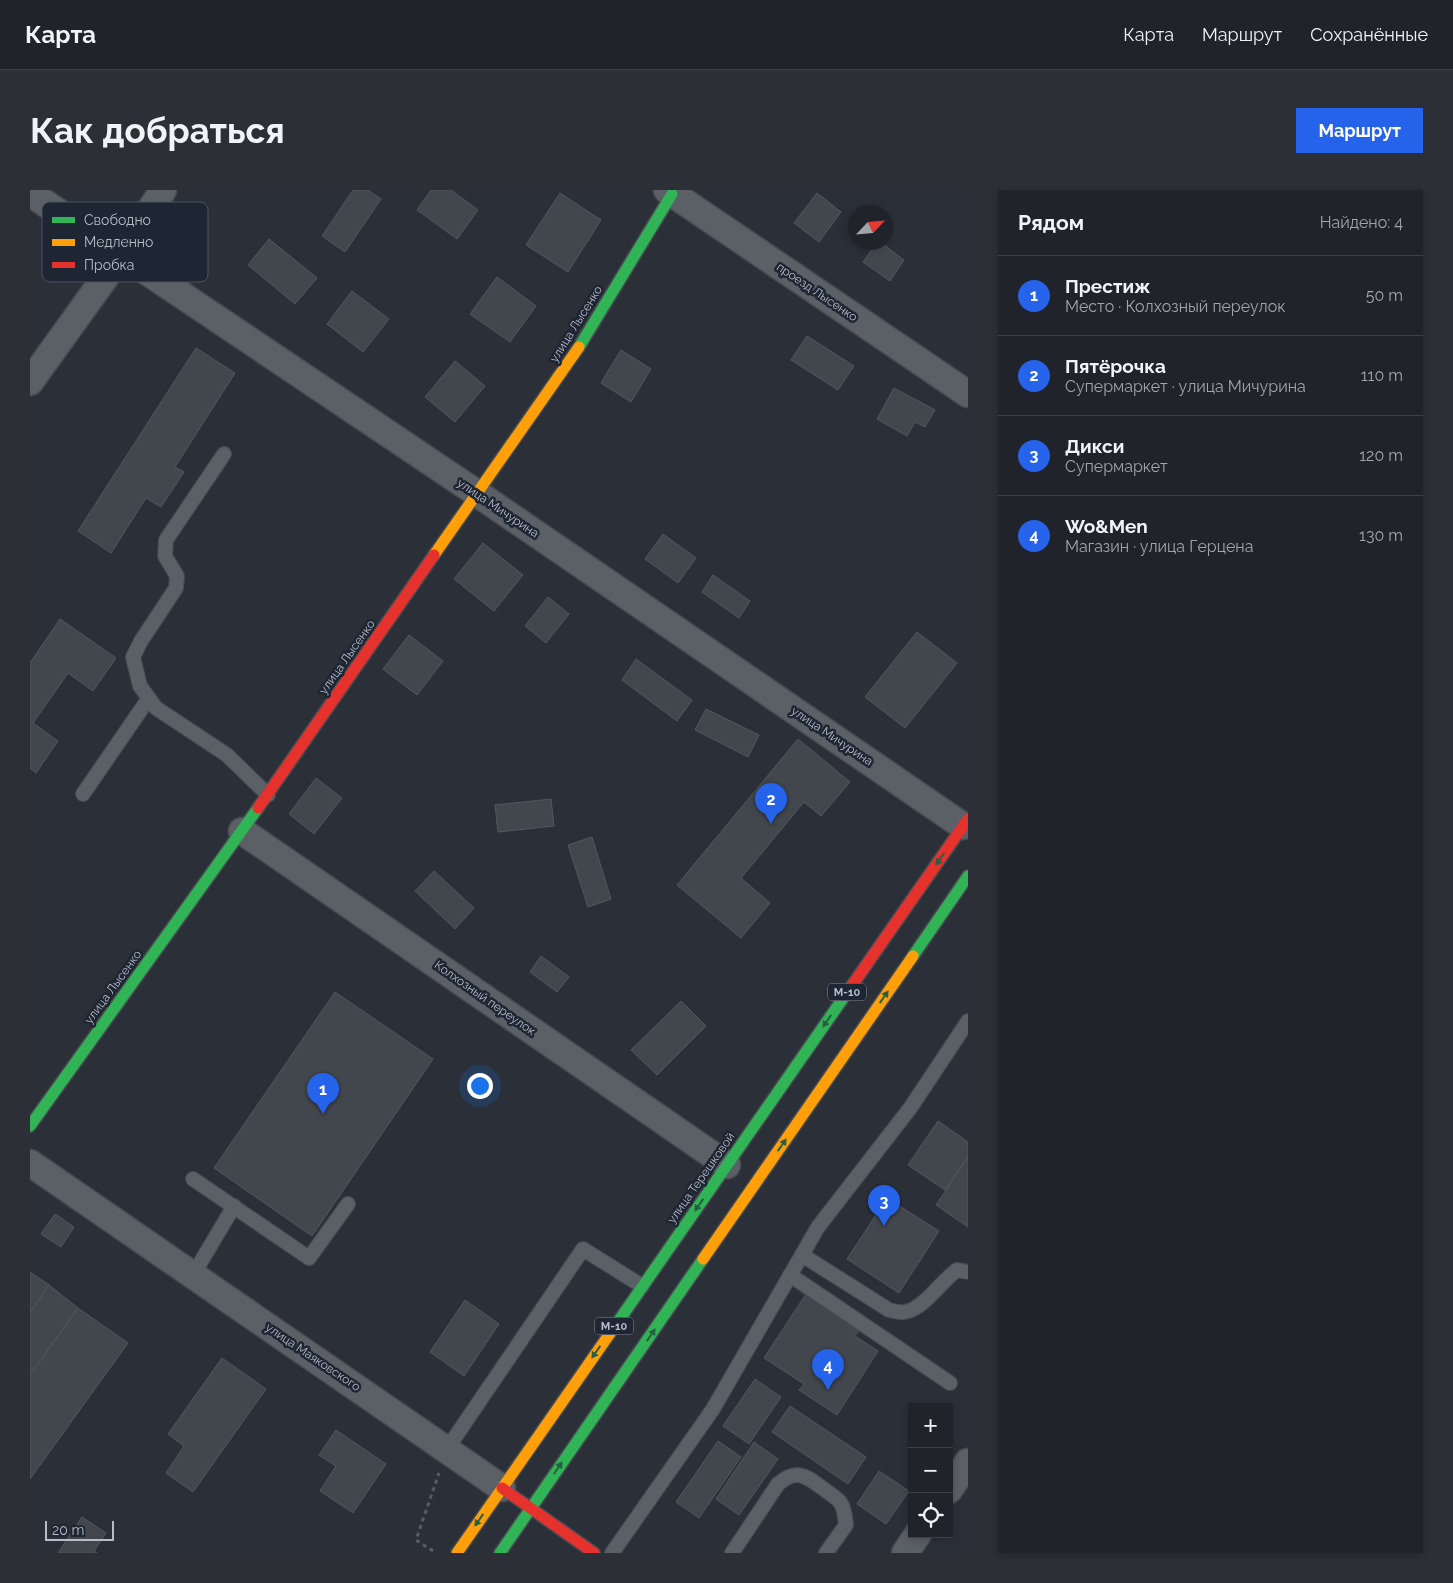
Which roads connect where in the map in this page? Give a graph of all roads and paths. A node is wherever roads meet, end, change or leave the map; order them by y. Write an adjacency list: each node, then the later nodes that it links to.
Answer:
1 (163, 190): 5 (street)
2 (670, 192): 9 (street, проезд Лысенко); 11 (main road, улица Лысенко)
3 (30, 193): 4 (street, улица Мичурина)
4 (44, 202)
5 (155, 202)
6 (102, 282): 8 (street)
7 (164, 282): 11 (street, улица Мичурина)
8 (30, 382)
9 (968, 394)
10 (224, 454): 12 (lane)
11 (478, 494): 14 (main road, улица Лысенко); 15 (street, улица Мичурина)
12 (149, 698): 13 (lane); 14 (lane)
13 (83, 794)
14 (268, 795): 16 (main road, улица Лысенко)
15 (966, 822): 21 (main road, улица Терешковой / М-10, one-way to 21)
16 (242, 831): 19 (main road, улица Лысенко); 21 (street, Колхозный переулок)
17 (968, 876): 35 (main road, М-10, one-way to 17)
18 (968, 1021): 25 (lane)
19 (30, 1126)
20 (30, 1163): 27 (street, улица Маяковского)
21 (727, 1165): 29 (main road, улица Терешковой / М-10, one-way to 29)
22 (193, 1179): 24 (lane)
23 (348, 1204): 24 (lane)
24 (234, 1206): 27 (lane)
25 (802, 1255): 26 (lane); 28 (lane)
26 (968, 1272)
27 (193, 1275): 31 (street, улица Маяковского)
28 (790, 1275): 30 (lane); 41 (lane)
29 (642, 1286): 31 (lane); 34 (main road, улица Терешковой / М-10, one-way to 34)
30 (950, 1383)
31 (447, 1449): 34 (street, улица Маяковского); 37 (path)
32 (968, 1462): 33 (street)
33 (953, 1484)
34 (502, 1488): 35 (main road, улица Маяковского); 38 (main road, улица Терешковой / М-10, one-way to 38)
35 (531, 1509): 39 (main road, М-10); 40 (main road, улица Маяковского)
36 (915, 1538): 44 (street)
37 (436, 1553)
38 (457, 1553)
39 (500, 1553)
40 (594, 1553)
41 (612, 1553)
42 (732, 1553): 43 (lane)
43 (826, 1553)
44 (905, 1553)

